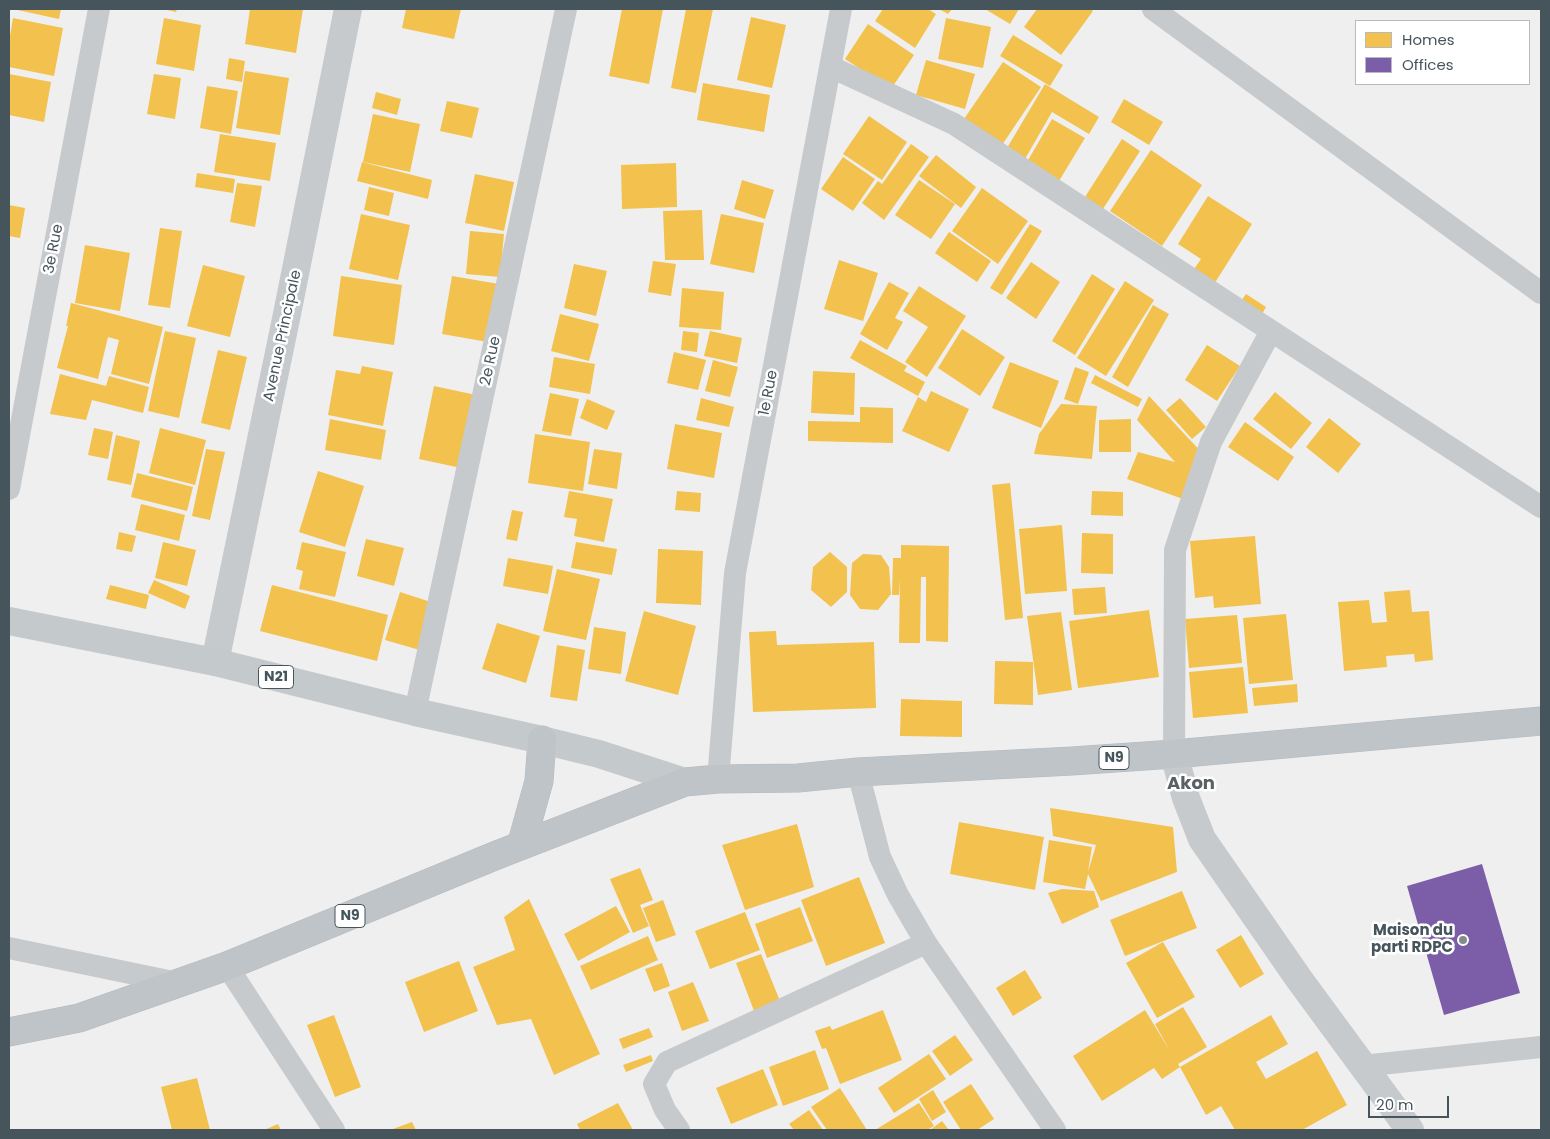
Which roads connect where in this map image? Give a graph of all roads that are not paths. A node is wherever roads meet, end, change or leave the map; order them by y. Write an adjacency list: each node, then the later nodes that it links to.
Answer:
1 (99, 9): 9 (street, 3e Rue)
2 (348, 9): 12 (street, Avenue Principale)
3 (566, 9): 13 (street, 2e Rue)
4 (841, 9): 6 (street, 1e Rue)
5 (1152, 9): 7 (street)
6 (831, 67): 8 (street); 18 (street, 1e Rue)
7 (1541, 293)
8 (1271, 331): 10 (street); 16 (street)
9 (9, 489)
10 (1541, 508)
11 (9, 621): 12 (main road, N21)
12 (214, 662): 13 (main road, N21)
13 (415, 712): 15 (main road, N21)
14 (1541, 721): 16 (highway, N9)
15 (542, 740): 19 (main road, N21); 20 (highway)
16 (1174, 754): 17 (highway, N9); 27 (street)
17 (858, 772): 18 (highway, N9); 21 (street)
18 (718, 780): 19 (highway, N9)
19 (685, 782): 20 (highway, N9)
20 (520, 846): 23 (highway, N9)
21 (926, 943): 29 (street); 30 (street)
22 (9, 948): 24 (street)
23 (227, 966): 24 (highway, N9); 28 (street)
24 (178, 983): 25 (highway, N9)
25 (9, 1032)
26 (1541, 1047): 27 (street)
27 (1362, 1066): 31 (street)
28 (334, 1130)
29 (679, 1130)
30 (1055, 1130)
31 (1410, 1130)

